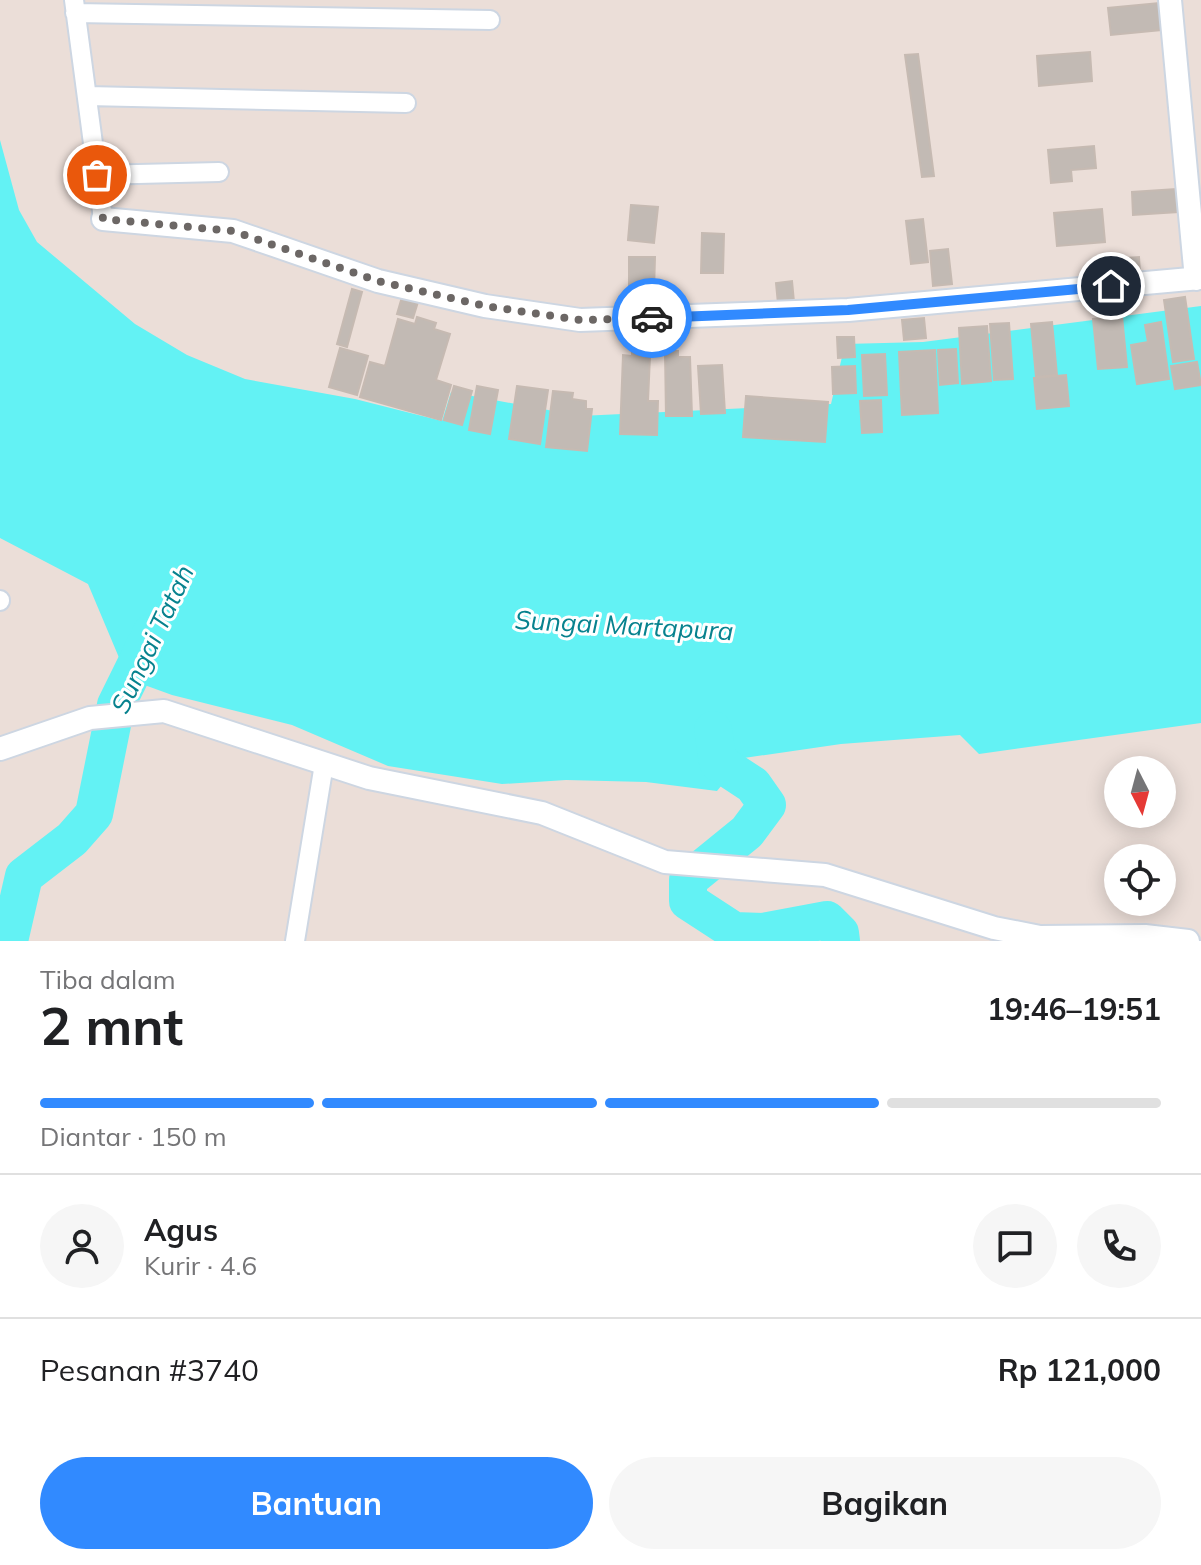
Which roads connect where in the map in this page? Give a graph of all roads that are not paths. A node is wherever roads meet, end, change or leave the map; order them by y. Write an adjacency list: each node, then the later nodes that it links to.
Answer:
1 (1170, 0): 9 (street)
2 (74, 6): 3 (street); 4 (street)
3 (490, 20)
4 (87, 96): 5 (street); 7 (street)
5 (406, 103)
6 (219, 172): 7 (street)
7 (97, 175): 8 (street)
8 (103, 219): 9 (street)
9 (1198, 279)
10 (0, 749): 11 (street)
11 (324, 764): 12 (street); 13 (street)
12 (295, 941)
13 (1188, 941)

